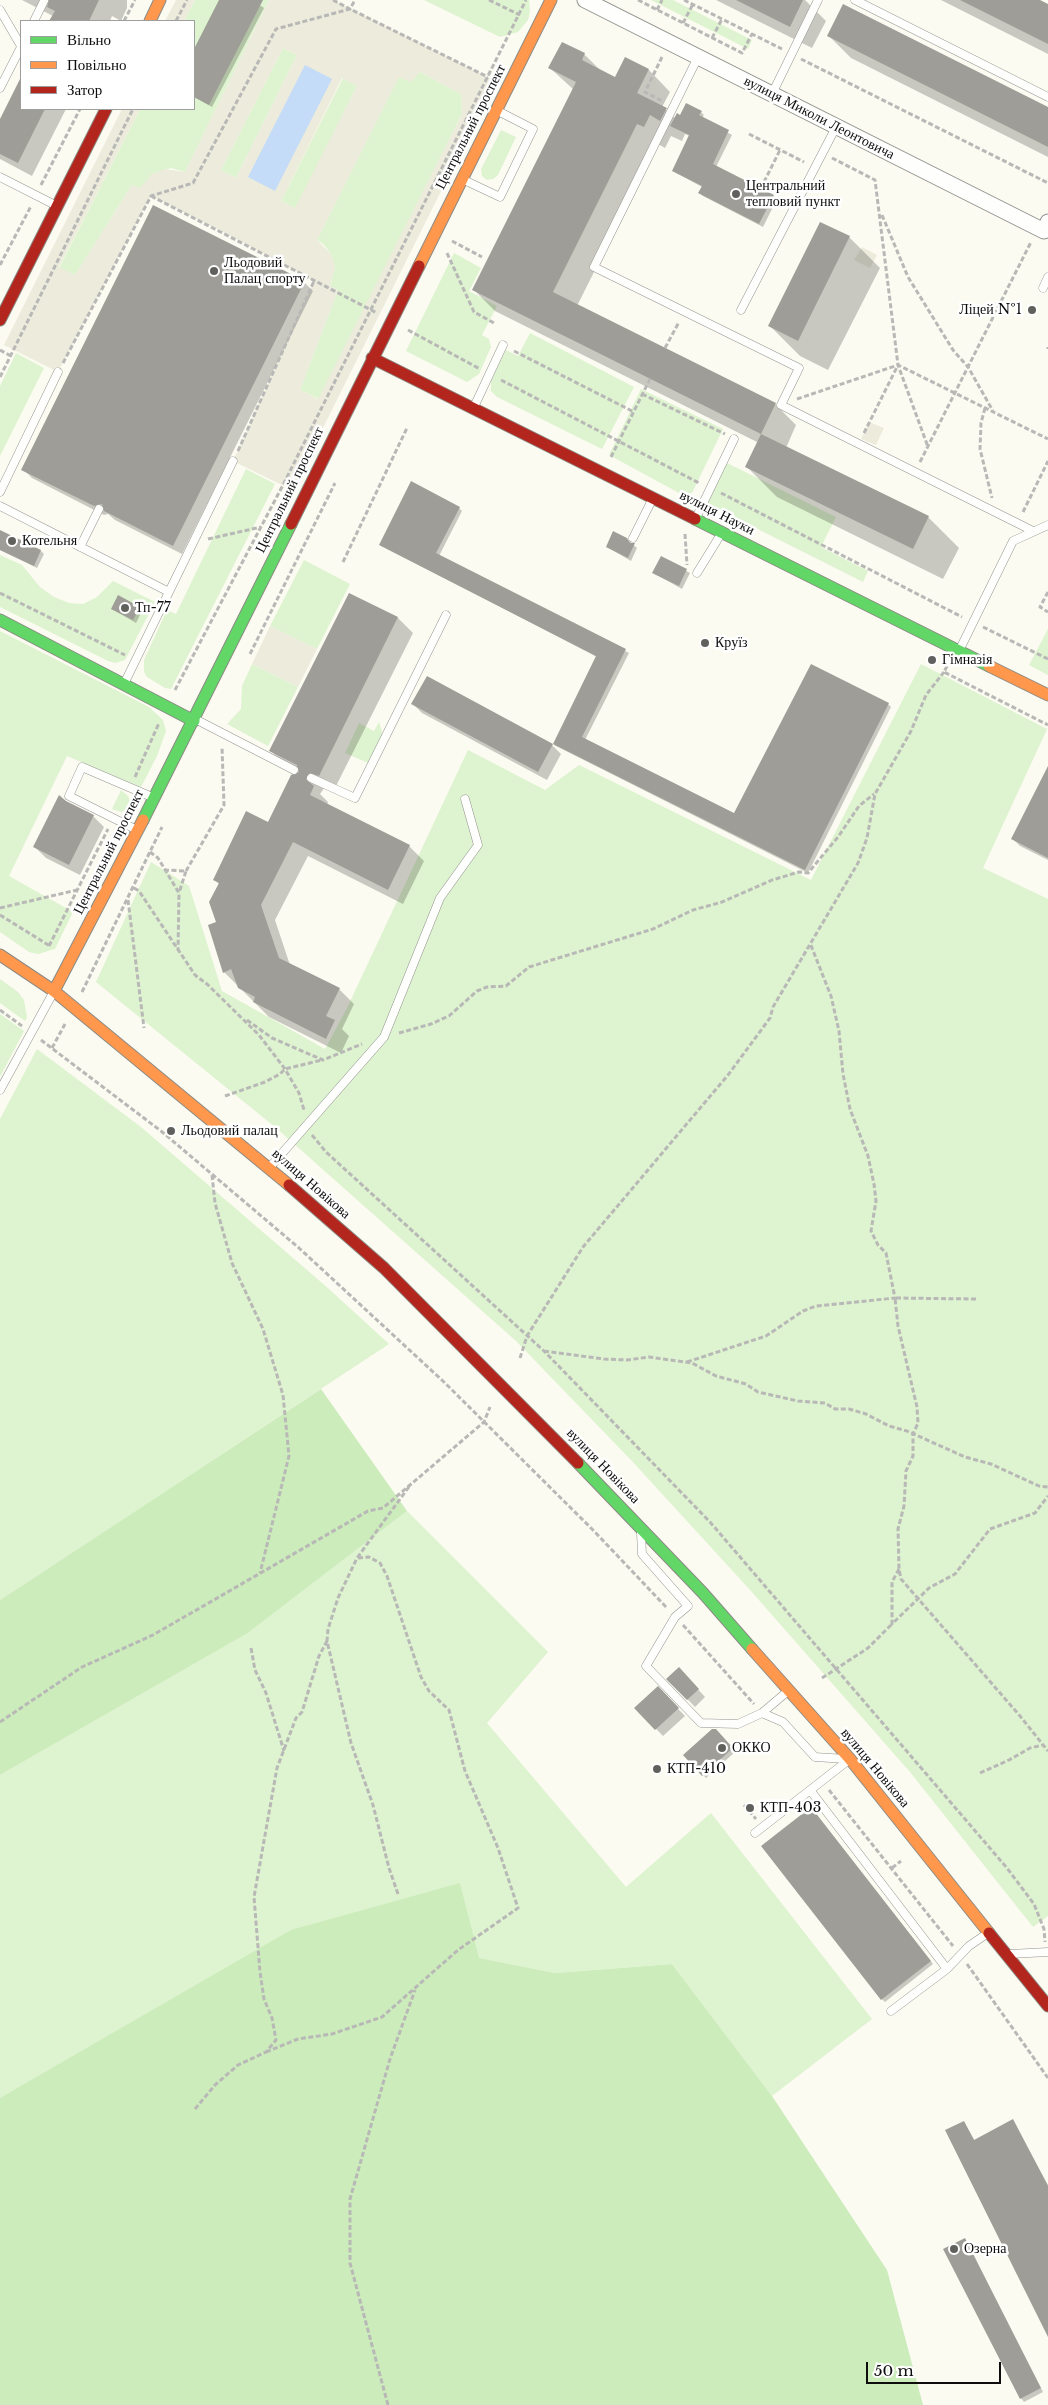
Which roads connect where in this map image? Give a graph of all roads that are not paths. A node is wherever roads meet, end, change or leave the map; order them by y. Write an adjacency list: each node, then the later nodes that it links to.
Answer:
1 (160, 0): 9 (street)
2 (551, 0): 17 (street, Центральний проспект)
3 (585, 0): 12 (street, вулиця Миколи Леонтовича)
4 (818, 0): 14 (lane)
5 (855, 0): 15 (lane)
6 (44, 1): 8 (lane)
7 (0, 10): 10 (lane)
8 (34, 20)
9 (150, 20)
10 (20, 44)
11 (20, 48): 13 (lane)
12 (698, 57): 14 (street, вулиця Миколи Леонтовича); 39 (lane)
13 (0, 88)
14 (772, 94): 18 (street, вулиця Миколи Леонтовича)
15 (1048, 97)
16 (105, 110): 21 (street)
17 (496, 110): 20 (street, Центральний проспект); 20 (lane)
18 (836, 127): 22 (street, вулиця Миколи Леонтовича); 25 (lane)
19 (0, 177): 21 (lane)
20 (462, 179): 28 (street, Центральний проспект)
21 (57, 206): 26 (street)
22 (1044, 229)
23 (1048, 277): 24 (lane)
24 (1042, 288)
25 (741, 310)
26 (0, 320)
27 (503, 345): 30 (lane)
28 (372, 358): 30 (street, вулиця Науки); 50 (street, Центральний проспект)
29 (58, 372): 33 (lane)
30 (473, 408): 34 (street, вулиця Науки)
31 (734, 439): 37 (lane)
32 (233, 461): 44 (lane)
33 (0, 492)
34 (653, 498): 37 (street, вулиця Науки); 41 (lane)
35 (0, 506): 42 (lane)
36 (99, 509): 42 (lane)
37 (696, 519): 40 (street, вулиця Науки)
38 (1048, 525): 39 (lane)
39 (1033, 531): 47 (lane)
40 (722, 532): 43 (lane); 47 (street, вулиця Науки)
41 (633, 538)
42 (80, 547): 44 (lane)
43 (698, 572)
44 (169, 592): 48 (lane)
45 (446, 616): 52 (lane)
46 (0, 620): 48 (street)
47 (959, 651): 49 (street, вулиця Науки)
48 (124, 684): 50 (street)
49 (1048, 695)
50 (194, 720): 51 (lane); 53 (street, Центральний проспект)
51 (294, 770)
52 (311, 778)
53 (154, 798): 55 (street, Центральний проспект); 55 (lane)
54 (466, 799): 59 (lane)
55 (137, 830): 57 (street, Центральний проспект)
56 (0, 955): 57 (street)
57 (54, 992): 58 (lane); 59 (street, вулиця Новікова)
58 (0, 1090)
59 (270, 1168): 60 (street, вулиця Новікова)
60 (641, 1526): 61 (street, вулиця Новікова); 62 (lane)
61 (703, 1593): 62 (lane); 63 (street, вулиця Новікова)
62 (688, 1606): 64 (lane)
63 (790, 1690): 64 (lane); 65 (street, вулиця Новікова)
64 (762, 1713): 65 (lane)
65 (850, 1759): 66 (lane); 68 (street, вулиця Новікова)
66 (810, 1790): 67 (lane); 71 (lane)
67 (755, 1834)
68 (989, 1932): 70 (street, вулиця Новікова); 71 (lane)
69 (1048, 1952): 70 (lane)
70 (1007, 1954): 72 (street, вулиця Новікова)
71 (947, 1969): 73 (lane)
72 (1048, 2006)
73 (891, 2011)

